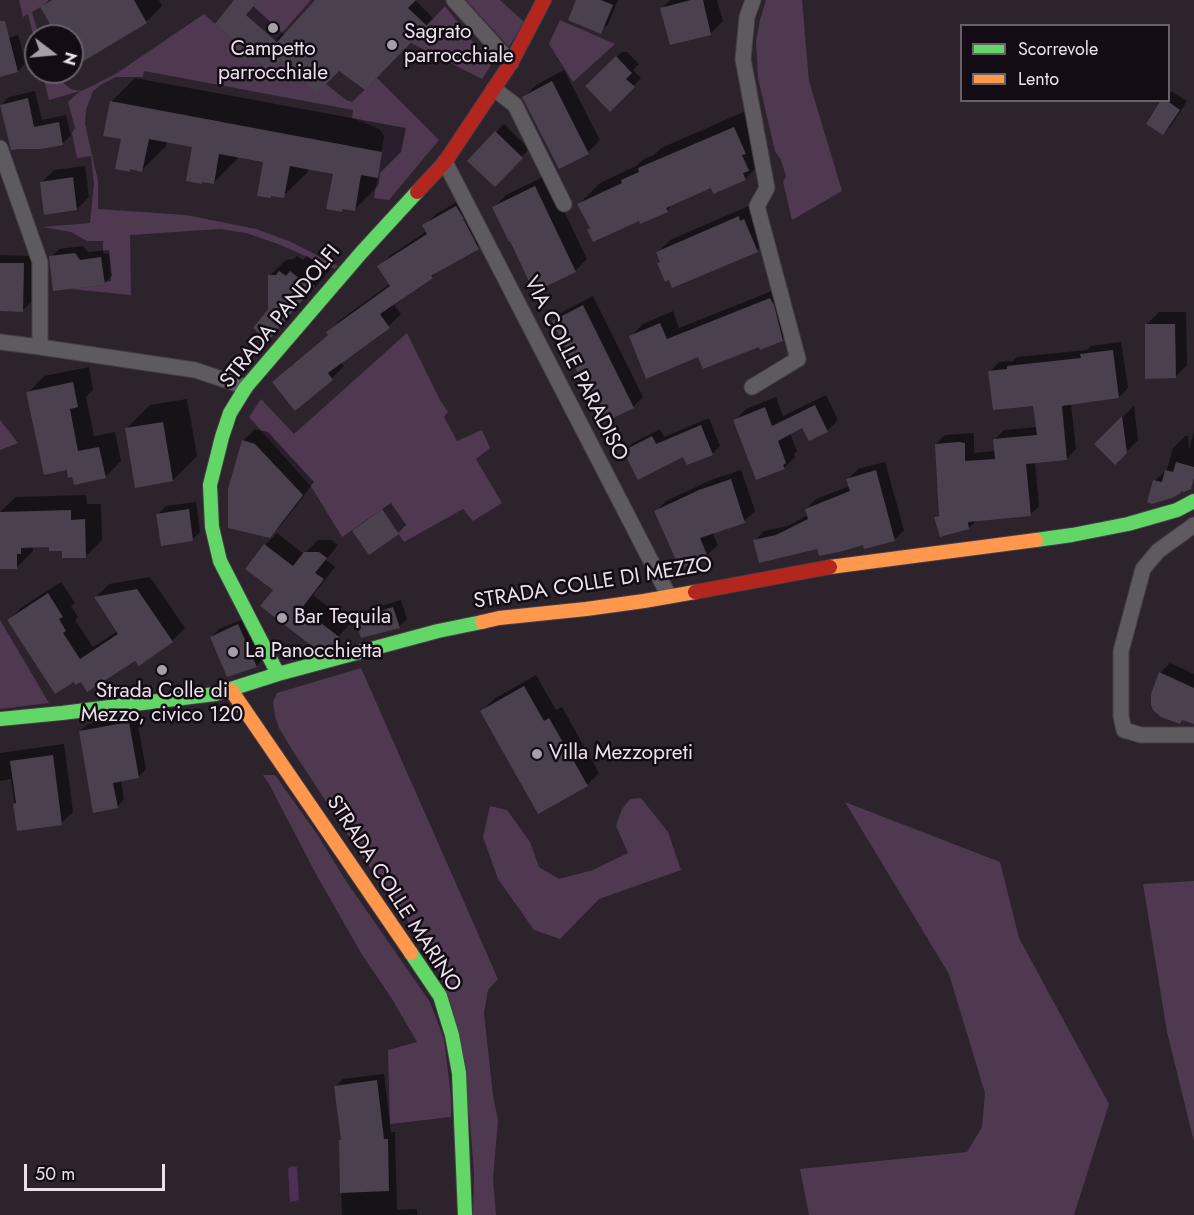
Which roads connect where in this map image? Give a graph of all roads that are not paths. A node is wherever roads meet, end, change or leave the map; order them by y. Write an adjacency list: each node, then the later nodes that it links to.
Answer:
1 (454, 0): 4 (street)
2 (544, 0): 4 (street, STRADA PANDOLFI)
3 (753, 0): 12 (street)
4 (511, 63): 5 (street, STRADA PANDOLFI)
5 (494, 89): 7 (street, STRADA PANDOLFI); 8 (street)
6 (0, 148): 10 (street)
7 (445, 162): 11 (street, STRADA PANDOLFI); 15 (street, VIA COLLE PARADISO)
8 (564, 204)
9 (0, 342): 10 (street)
10 (40, 347): 11 (street)
11 (246, 387): 16 (street, STRADA PANDOLFI)
12 (752, 387)
13 (1194, 501): 15 (street, STRADA COLLE DI MEZZO)
14 (1194, 525): 19 (street)
15 (669, 596): 16 (street, STRADA COLLE DI MEZZO)
16 (278, 674): 17 (street, STRADA COLLE DI MEZZO)
17 (231, 690): 18 (street, STRADA COLLE DI MEZZO); 20 (street, STRADA COLLE MARINO)
18 (0, 719)
19 (1194, 735)
20 (465, 1215)

